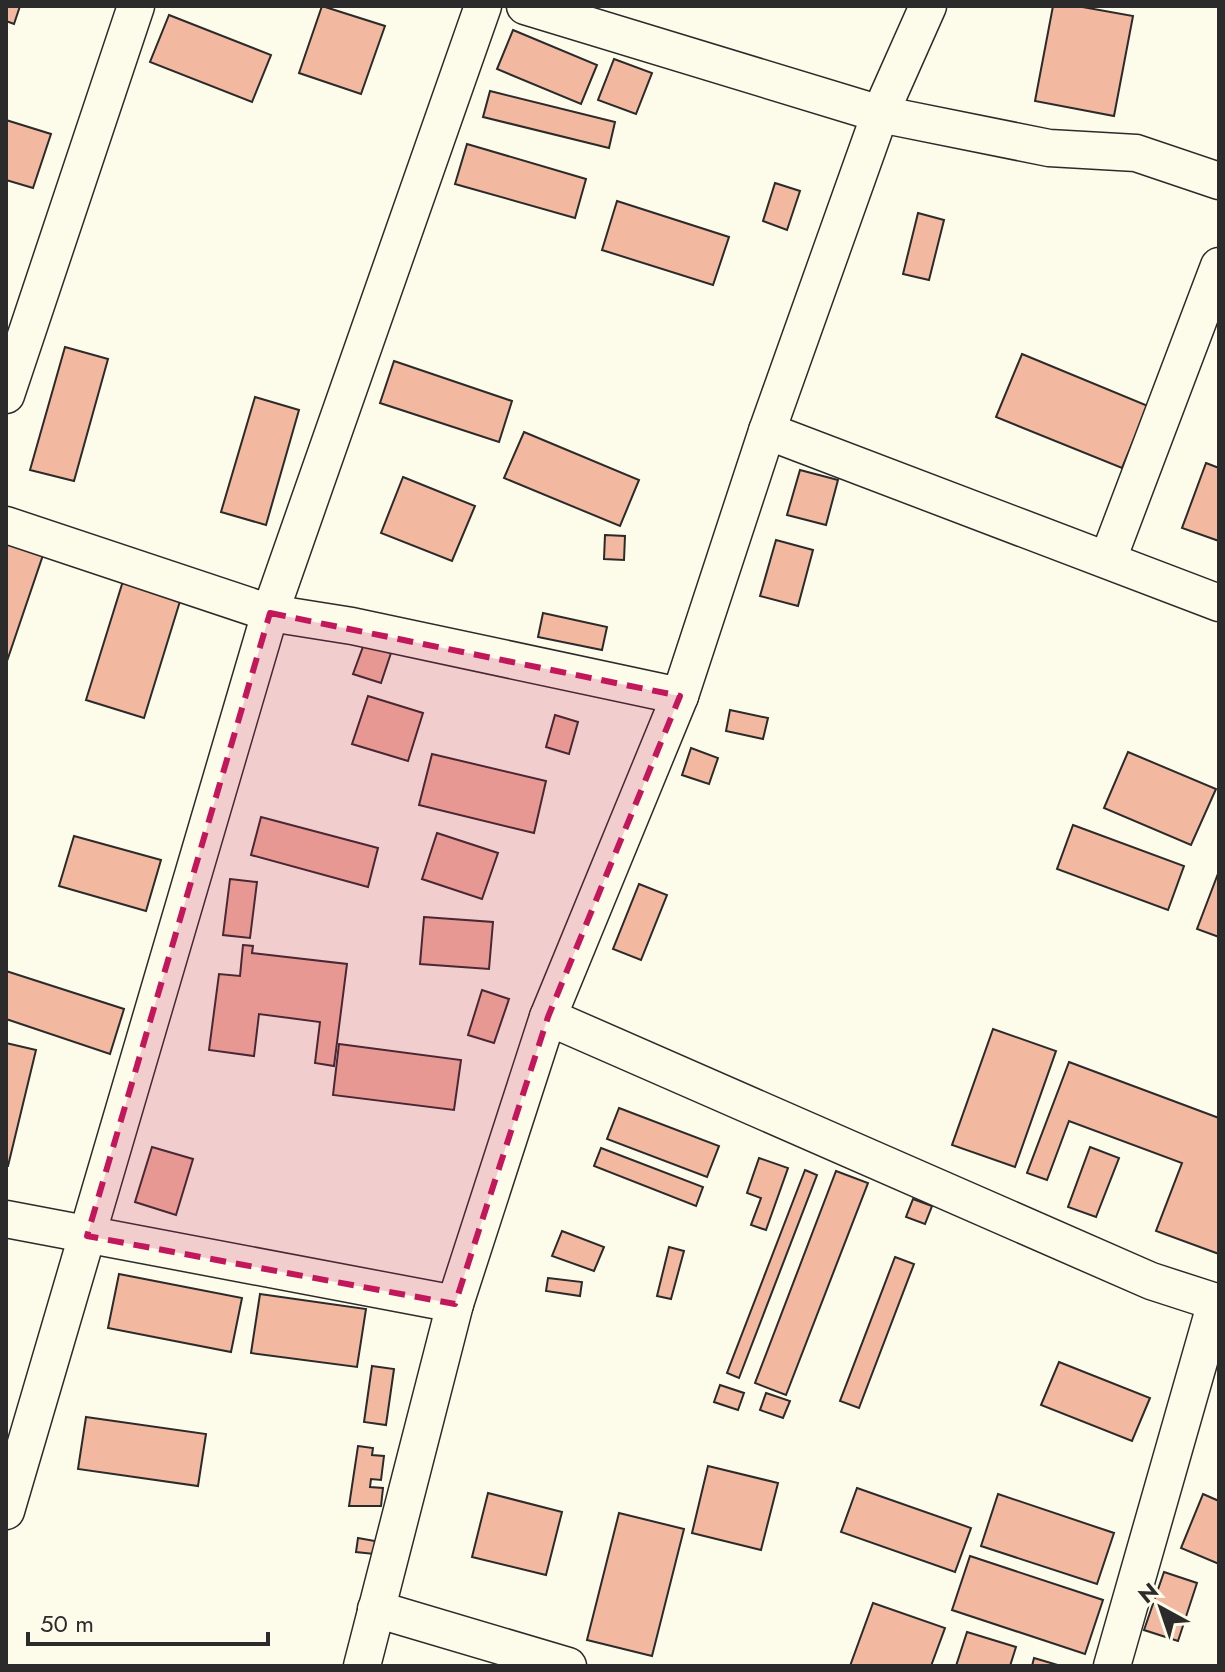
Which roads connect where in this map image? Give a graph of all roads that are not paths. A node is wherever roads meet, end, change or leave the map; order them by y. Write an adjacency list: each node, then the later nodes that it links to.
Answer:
1 (136, 6): 8 (street)
2 (483, 6): 13 (street)
3 (525, 6): 5 (street)
4 (928, 6): 5 (street)
5 (880, 114): 6 (street); 9 (street)
6 (1219, 181)
7 (1219, 266): 11 (street)
8 (6, 395)
9 (767, 431): 11 (street); 14 (street)
10 (6, 525): 13 (street)
11 (1108, 559): 12 (street)
12 (1219, 603)
13 (270, 613): 14 (street); 17 (street)
14 (680, 696): 15 (street)
15 (548, 1017): 18 (street); 19 (street)
16 (6, 1219): 17 (street)
17 (87, 1236): 19 (street); 20 (street)
18 (1218, 1302): 24 (street)
19 (455, 1304): 21 (street)
20 (6, 1511)
21 (376, 1609): 22 (street); 23 (street)
22 (362, 1666)
23 (568, 1666)
24 (1112, 1666)

